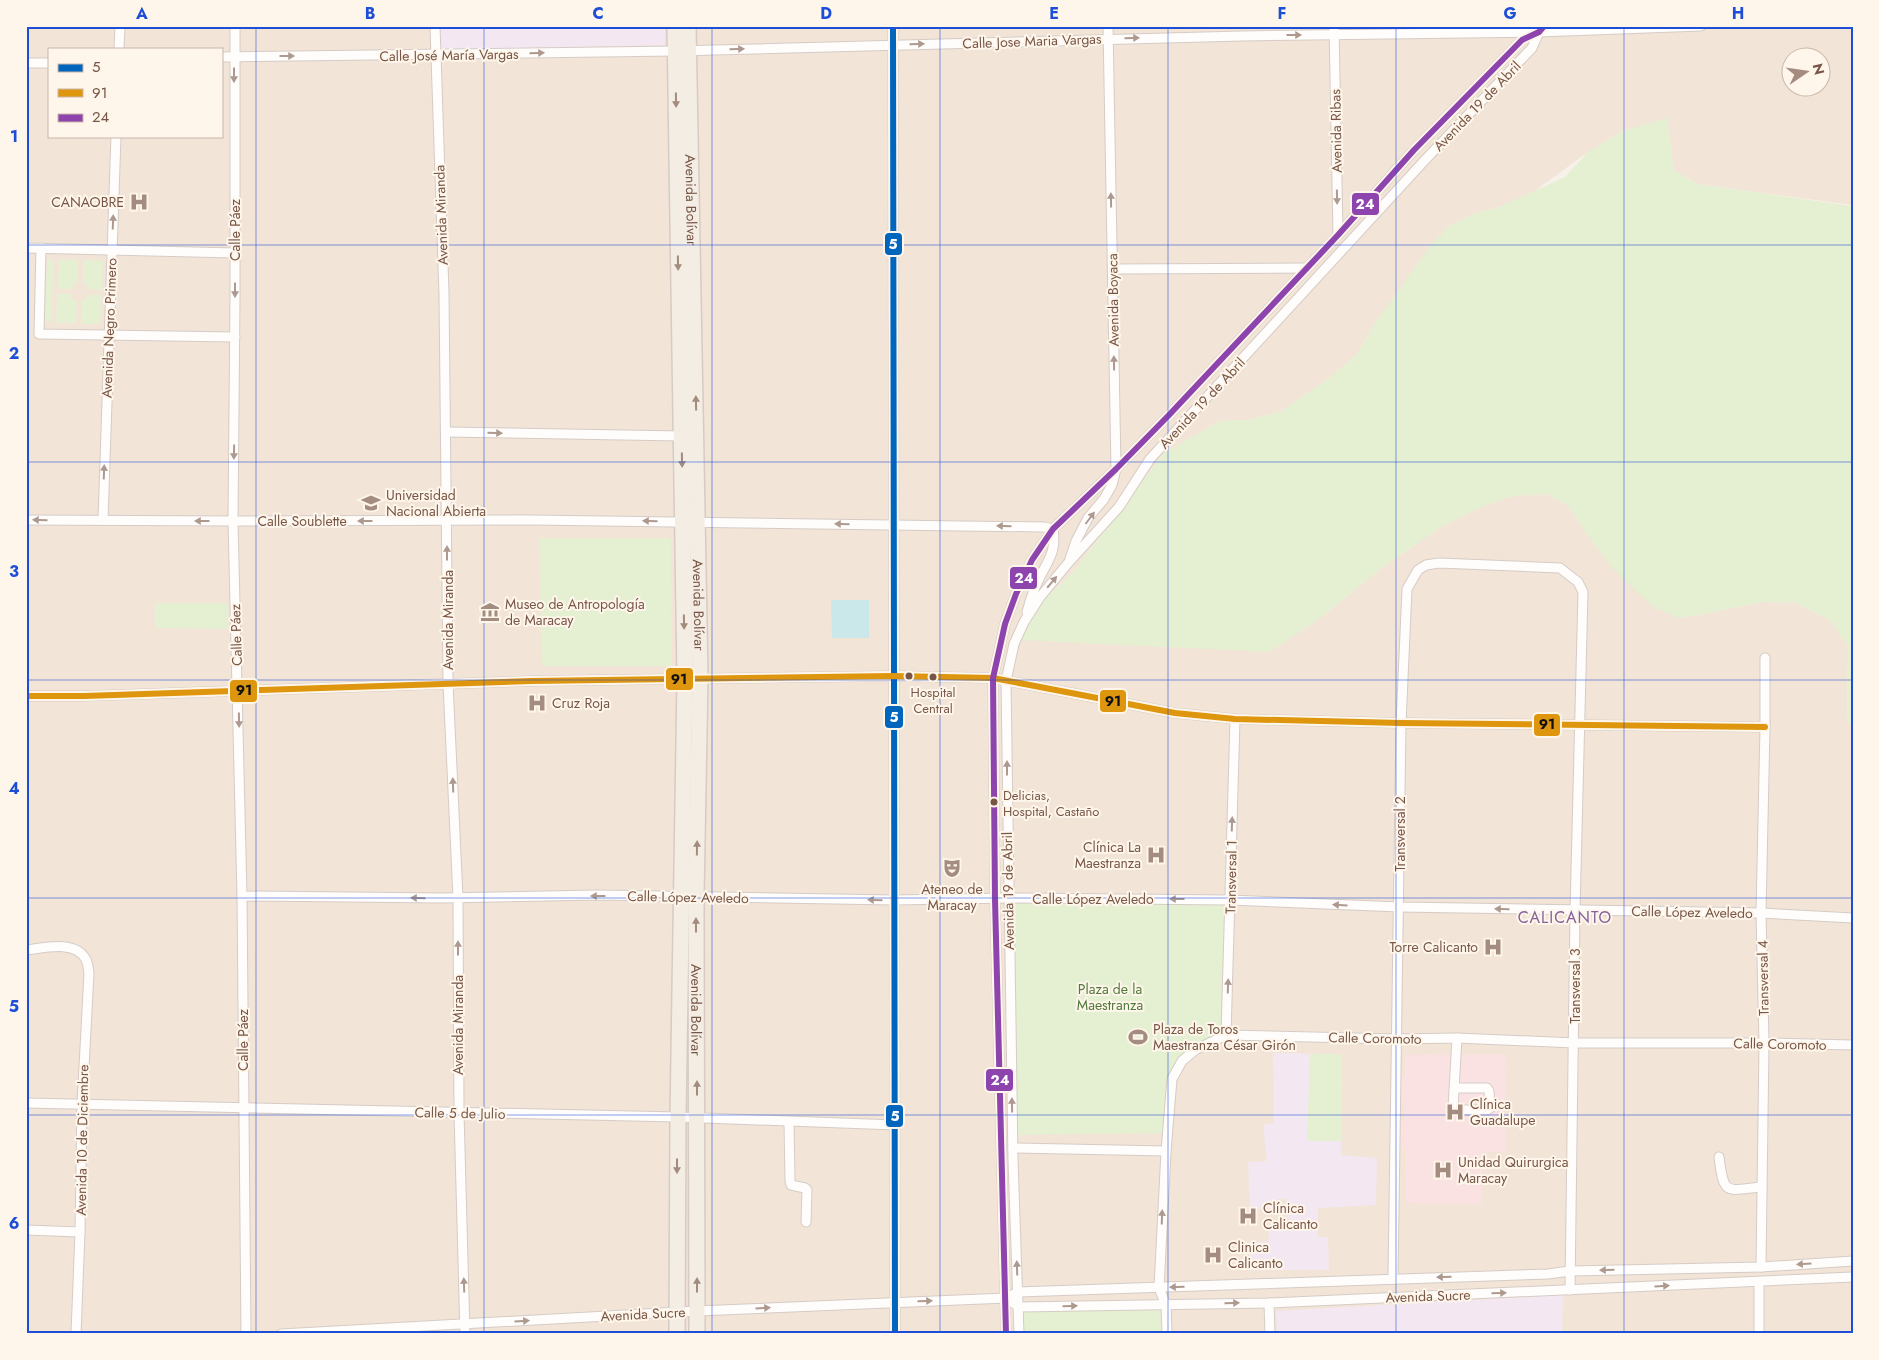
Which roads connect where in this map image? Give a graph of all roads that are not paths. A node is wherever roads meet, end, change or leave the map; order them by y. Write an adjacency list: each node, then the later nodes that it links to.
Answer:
1 (120, 26): 13 (street)
2 (235, 26): 17 (street, Calle Páez)
3 (435, 26): 15 (street, Avenida Miranda)
4 (675, 26): 14 (main road, Avenida Bolívar)
5 (688, 26): 14 (main road, Avenida Bolívar)
6 (893, 26): 12 (street)
7 (1108, 26): 11 (street, Avenida Boyaca)
8 (1701, 26): 9 (street, Calle Jose Maria Vargas)
9 (1539, 28): 10 (street, Calle Jose Maria Vargas); 21 (street, Avenida 19 de Abril); 41 (street, Avenida 19 de Abril)
10 (1334, 31): 11 (street, Calle Jose Maria Vargas, one-way to 10); 21 (street, Avenida Ribas, one-way to 21)
11 (1108, 39): 12 (street, Calle Jose Maria Vargas, one-way to 11); 27 (street, Avenida Boyaca, one-way to 11)
12 (893, 45): 14 (street, Calle Jose Maria Vargas, one-way to 12); 39 (street)
13 (119, 48)
14 (682, 51): 15 (street, Calle José María Vargas, one-way to 14); 31 (main road, Avenida Bolívar, one-way to 31); 38 (main road, Avenida Bolívar, one-way to 14)
15 (436, 55): 17 (street, Calle José María Vargas, one-way to 15); 30 (street, Avenida Miranda)
16 (222, 57): 17 (street, Calle José María Vargas)
17 (234, 57): 25 (street, Calle Páez, one-way to 25)
18 (26, 63): 19 (street)
19 (48, 63)
20 (116, 138): 24 (street, Avenida Negro Primero, one-way to 20)
21 (1338, 235): 26 (street, Avenida 19 de Abril)
22 (26, 248): 23 (street)
23 (41, 248): 24 (street); 28 (street)
24 (112, 250): 25 (street); 28 (street, Avenida Negro Primero)
25 (235, 253): 29 (street, Calle Páez, one-way to 29)
26 (1307, 268): 27 (street); 32 (street, Avenida 19 de Abril)
27 (1112, 269): 32 (street, Avenida Boyaca, one-way to 27)
28 (109, 335): 29 (street); 34 (street, Avenida Negro Primero, one-way to 28)
29 (235, 337): 35 (street, Calle Páez, one-way to 35)
30 (446, 432): 31 (street, one-way to 31); 36 (street, Avenida Miranda)
31 (681, 436): 37 (main road, Avenida Bolívar, one-way to 37)
32 (1116, 470): 40 (street, Avenida 19 de Abril); 41 (street, Avenida Boyaca, one-way to 32)
33 (26, 520): 34 (street, Calle Soublette, one-way to 33)
34 (103, 520): 35 (street, Calle Soublette, one-way to 34)
35 (233, 521): 36 (street, Calle Soublette, one-way to 35); 50 (street, Calle Páez)
36 (447, 521): 37 (street, Calle Soublette, one-way to 36); 49 (street, Avenida Miranda, one-way to 36)
37 (683, 522): 38 (street, Calle Soublette); 46 (main road, Avenida Bolívar, one-way to 46)
38 (698, 522): 39 (street, Calle Soublette, one-way to 38); 46 (main road, Avenida Bolívar)
39 (893, 525): 40 (street, Calle Soublette, one-way to 39); 45 (street)
40 (1053, 528): 43 (street); 47 (street, Avenida 19 de Abril)
41 (1069, 562): 43 (street, Avenida 19 de Abril, one-way to 41)
42 (1583, 592): 53 (street, Transversal 2); 54 (street, Transversal 3)
43 (1024, 622): 48 (street, Avenida 19 de Abril)
44 (1764, 658): 55 (street, Transversal 4)
45 (894, 676): 46 (street); 47 (street); 61 (street)
46 (693, 678): 49 (street); 57 (main road, Avenida Bolívar)
47 (992, 678): 48 (street); 60 (street, Avenida 19 de Abril)
48 (1006, 681): 52 (street); 59 (street, Avenida 19 de Abril, one-way to 48)
49 (448, 683): 50 (street); 58 (street, Avenida Miranda, one-way to 49)
50 (238, 690): 51 (street); 56 (street, Calle Páez, one-way to 56)
51 (26, 696)
52 (1235, 719): 53 (street); 62 (street, Transversal 1, one-way to 52)
53 (1401, 723): 54 (street); 63 (street, Transversal 2)
54 (1581, 726): 55 (street); 64 (street, Transversal 3)
55 (1765, 727): 65 (street, Transversal 4)
56 (242, 896): 58 (street, Calle López Aveledo, one-way to 56); 77 (street, Calle Páez)
57 (689, 897): 58 (street, Calle López Aveledo, one-way to 58); 61 (street, Calle López Aveledo, one-way to 57); 79 (main road, Avenida Bolívar); 80 (main road, Avenida Bolívar, one-way to 57)
58 (458, 898): 78 (street, Avenida Miranda, one-way to 58)
59 (1008, 898): 60 (street, Calle López Aveledo); 62 (street, Calle López Aveledo, one-way to 59); 83 (street, Avenida 19 de Abril, one-way to 59)
60 (995, 899): 61 (street, Calle López Aveledo); 99 (street, Avenida 19 de Abril)
61 (894, 900): 82 (street)
62 (1230, 900): 63 (street, Calle López Aveledo, one-way to 62); 68 (street, Transversal 1, one-way to 62)
63 (1400, 907): 64 (street, Calle López Aveledo, one-way to 63); 70 (street, Transversal 2)
64 (1575, 911): 65 (street, Calle López Aveledo); 71 (street, Transversal 3)
65 (1761, 913): 66 (street, Calle López Aveledo); 72 (street, Transversal 4)
66 (1853, 918)
67 (26, 950): 76 (street, Avenida 10 de Diciembre)
68 (1226, 1035): 70 (street, Calle Coromoto); 84 (street, Calle Coromoto)
69 (1457, 1038): 70 (street, Calle Coromoto); 71 (street, Calle Coromoto); 74 (street)
70 (1396, 1039): 94 (street, Transversal 2)
71 (1575, 1043): 72 (street, Calle Coromoto); 92 (street, Transversal 3)
72 (1764, 1043): 73 (street, Calle Coromoto); 86 (street, Transversal 4)
73 (1853, 1046)
74 (1454, 1088): 74 (street)
75 (26, 1103): 76 (street, Calle 5 de Julio)
76 (82, 1105): 77 (street, Calle 5 de Julio); 89 (street, Avenida 10 de Diciembre)
77 (244, 1109): 78 (street, Calle 5 de Julio); 108 (street, Calle Páez)
78 (459, 1113): 79 (street, Calle 5 de Julio); 106 (street, Avenida Miranda, one-way to 78)
79 (678, 1117): 80 (street, Calle 5 de Julio); 105 (main road, Avenida Bolívar, one-way to 105)
80 (697, 1119): 81 (street, Calle 5 de Julio); 104 (main road, Avenida Bolívar, one-way to 80)
81 (790, 1122): 82 (street, Calle 5 de Julio); 87 (street)
82 (894, 1125): 100 (street)
83 (1013, 1148): 84 (street); 98 (street, Avenida 19 de Abril, one-way to 83)
84 (1166, 1151): 96 (street, Calle Coromoto, one-way to 84)
85 (1719, 1157): 86 (street)
86 (1762, 1187): 91 (street, Transversal 4)
87 (806, 1222)
88 (26, 1230): 89 (street)
89 (80, 1232): 107 (street, Avenida 10 de Diciembre)
90 (1853, 1261): 91 (street, Avenida Sucre, one-way to 91)
91 (1761, 1267): 92 (street, Avenida Sucre, one-way to 92)
92 (1570, 1271): 94 (street, Avenida Sucre, one-way to 94); 97 (street, Transversal 3)
93 (1853, 1278): 95 (street, Avenida Sucre)
94 (1393, 1279): 96 (street, Avenida Sucre, one-way to 96)
95 (1759, 1282): 97 (street, Avenida Sucre, one-way to 95); 117 (street)
96 (1159, 1288): 98 (street, Avenida Sucre); 102 (street, Calle Coromoto)
97 (1570, 1290): 101 (street, Avenida Sucre, one-way to 97)
98 (1018, 1292): 99 (street, Avenida Sucre); 103 (street, Avenida 19 de Abril)
99 (1006, 1298): 100 (street, Avenida Sucre, one-way to 99); 103 (street); 113 (street, Avenida 19 de Abril)
100 (895, 1302): 104 (street, Avenida Sucre, one-way to 100); 112 (street)
101 (1269, 1303): 102 (street, Avenida Sucre, one-way to 101); 116 (street)
102 (1166, 1305): 103 (street, Avenida Sucre, one-way to 102); 115 (street, Calle Coromoto)
103 (1019, 1307): 114 (street, Avenida 19 de Abril)
104 (697, 1311): 105 (street, Avenida Sucre); 111 (main road, Avenida Bolívar)
105 (677, 1312): 106 (street, Avenida Sucre, one-way to 105); 110 (main road, Avenida Bolívar)
106 (465, 1329): 109 (street, Avenida Sucre)
107 (76, 1334)
108 (246, 1334)
109 (281, 1334)
110 (677, 1334)
111 (697, 1334)
112 (895, 1334)
113 (1006, 1334)
114 (1019, 1334)
115 (1167, 1334)
116 (1270, 1334)
117 (1759, 1334)

